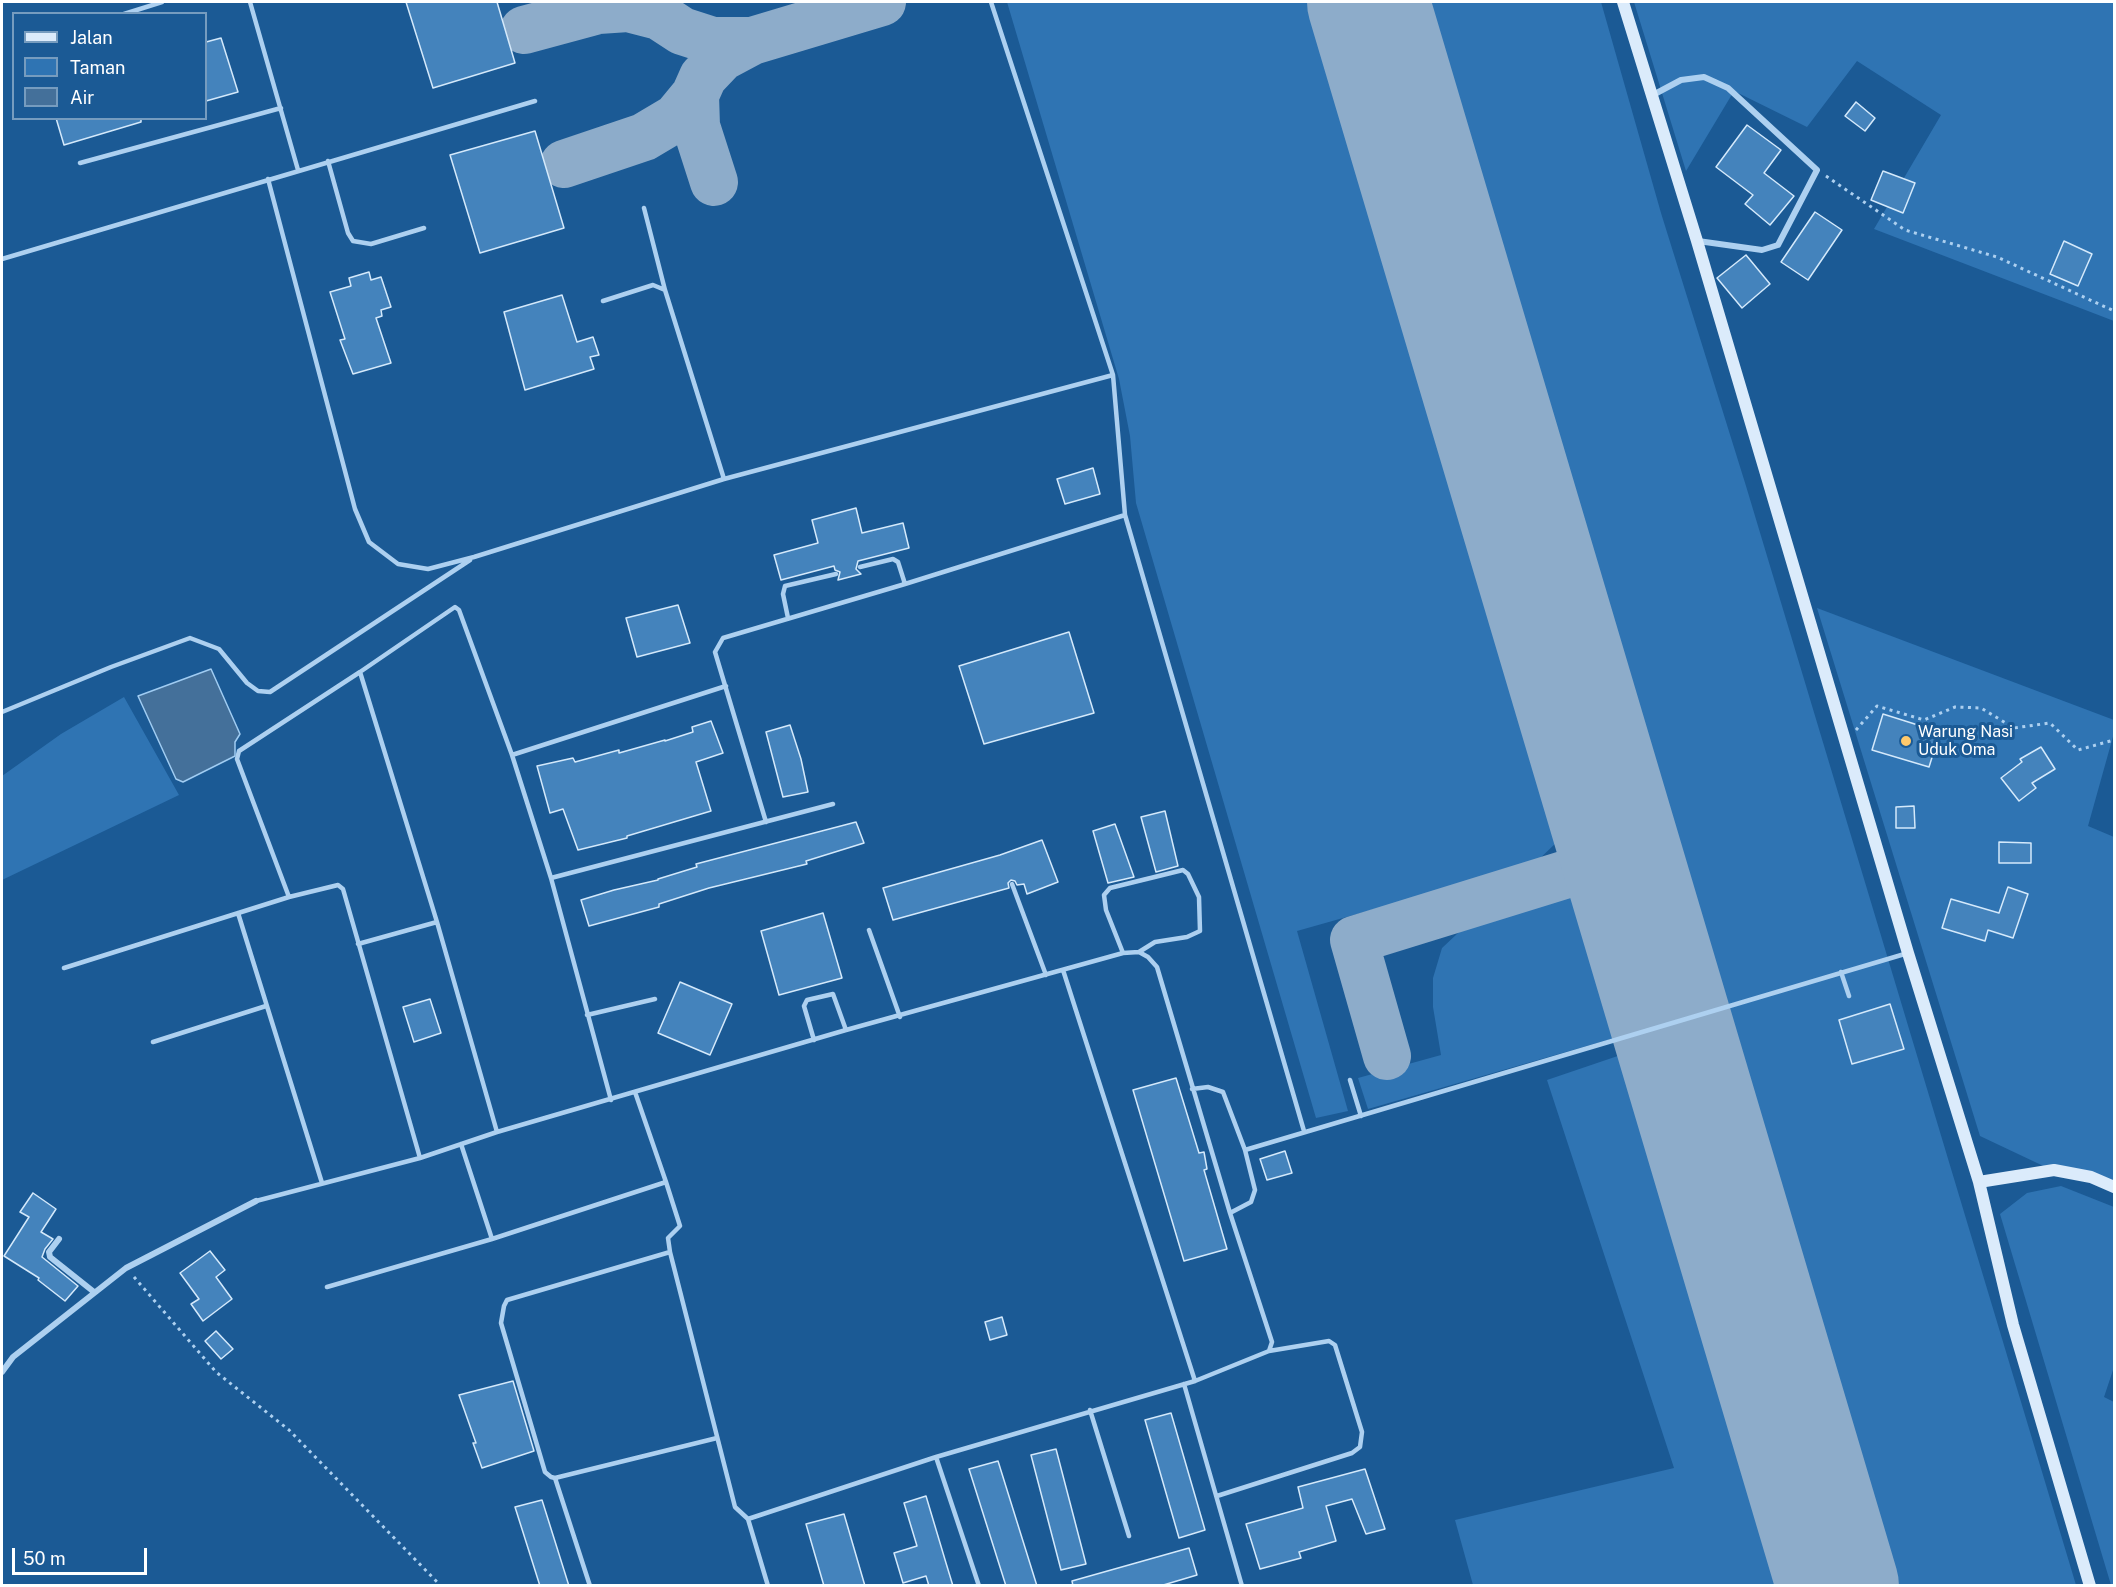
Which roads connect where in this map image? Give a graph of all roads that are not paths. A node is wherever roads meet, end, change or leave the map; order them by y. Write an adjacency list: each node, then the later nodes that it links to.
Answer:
1 (162, 2): 5 (lane)
2 (250, 2): 8 (lane)
3 (991, 2): 19 (lane)
4 (1623, 2): 6 (street)
5 (130, 12)
6 (1651, 96): 15 (street); 15 (street)
7 (535, 101): 9 (lane)
8 (281, 108): 10 (lane); 11 (lane)
9 (328, 161): 11 (lane); 14 (lane)
10 (80, 163)
11 (298, 170): 12 (lane)
12 (268, 179): 16 (lane); 22 (lane)
13 (644, 207): 17 (lane)
14 (424, 228)
15 (1697, 241): 42 (street)
16 (2, 259)
17 (665, 290): 18 (lane); 20 (lane)
18 (603, 301)
19 (1113, 375): 20 (lane); 21 (lane)
20 (724, 479): 22 (lane)
21 (1125, 515): 25 (lane); 60 (lane)
22 (474, 557): 29 (lane)
23 (860, 567): 25 (lane)
24 (836, 574): 26 (lane)
25 (905, 584): 26 (lane)
26 (788, 618): 28 (lane)
27 (360, 672): 30 (lane); 35 (lane); 37 (lane)
28 (726, 686): 30 (lane); 32 (lane)
29 (2, 712)
30 (512, 755): 33 (lane)
31 (832, 804): 32 (lane)
32 (766, 822): 33 (lane)
33 (551, 879): 50 (lane)
34 (1012, 884): 46 (lane)
35 (289, 897): 36 (lane); 39 (lane)
36 (238, 913): 43 (lane); 49 (lane)
37 (436, 922): 39 (lane); 61 (lane)
38 (869, 930): 51 (lane)
39 (358, 944): 64 (lane)
40 (1123, 952): 41 (lane); 41 (lane); 44 (lane)
41 (1139, 952): 56 (lane)
42 (1908, 953): 45 (lane); 66 (street)
43 (64, 968)
44 (1063, 970): 46 (lane); 78 (lane)
45 (1841, 972): 47 (lane); 59 (lane)
46 (1046, 975): 51 (lane)
47 (1849, 996)
48 (655, 999): 50 (lane)
49 (266, 1006): 54 (lane); 67 (lane)
50 (587, 1015): 58 (lane)
51 (900, 1017): 52 (lane)
52 (846, 1030): 53 (lane); 53 (lane)
53 (814, 1040): 57 (lane)
54 (153, 1042)
55 (1350, 1080): 59 (lane)
56 (1192, 1089): 63 (lane); 70 (lane)
57 (635, 1092): 58 (lane); 65 (lane)
58 (610, 1100): 61 (lane)
59 (1361, 1116): 60 (lane)
60 (1304, 1131): 63 (lane)
61 (497, 1132): 62 (lane)
62 (461, 1144): 64 (lane); 72 (lane)
63 (1245, 1150): 70 (lane)
64 (420, 1158): 67 (lane)
65 (666, 1182): 72 (lane); 73 (lane)
66 (1979, 1182): 68 (street); 91 (street)
67 (322, 1184): 69 (lane)
68 (2115, 1187)
69 (256, 1201): 75 (street)
70 (1230, 1212): 76 (lane)
71 (59, 1239): 75 (street)
72 (492, 1239): 74 (lane)
73 (670, 1251): 81 (lane); 83 (lane)
74 (327, 1287)
75 (94, 1292): 77 (street)
76 (1269, 1351): 78 (lane); 84 (lane)
77 (2, 1372)
78 (1195, 1381): 79 (lane)
79 (1184, 1384): 80 (lane); 84 (lane)
80 (1090, 1410): 82 (lane); 86 (lane)
81 (717, 1438): 83 (lane); 85 (lane)
82 (936, 1457): 85 (lane); 89 (lane)
83 (555, 1478): 87 (lane)
84 (1216, 1496): 90 (lane)
85 (748, 1518): 88 (lane)
86 (1129, 1536)
87 (590, 1586)
88 (768, 1586)
89 (979, 1586)
90 (1242, 1586)
91 (2090, 1586)

